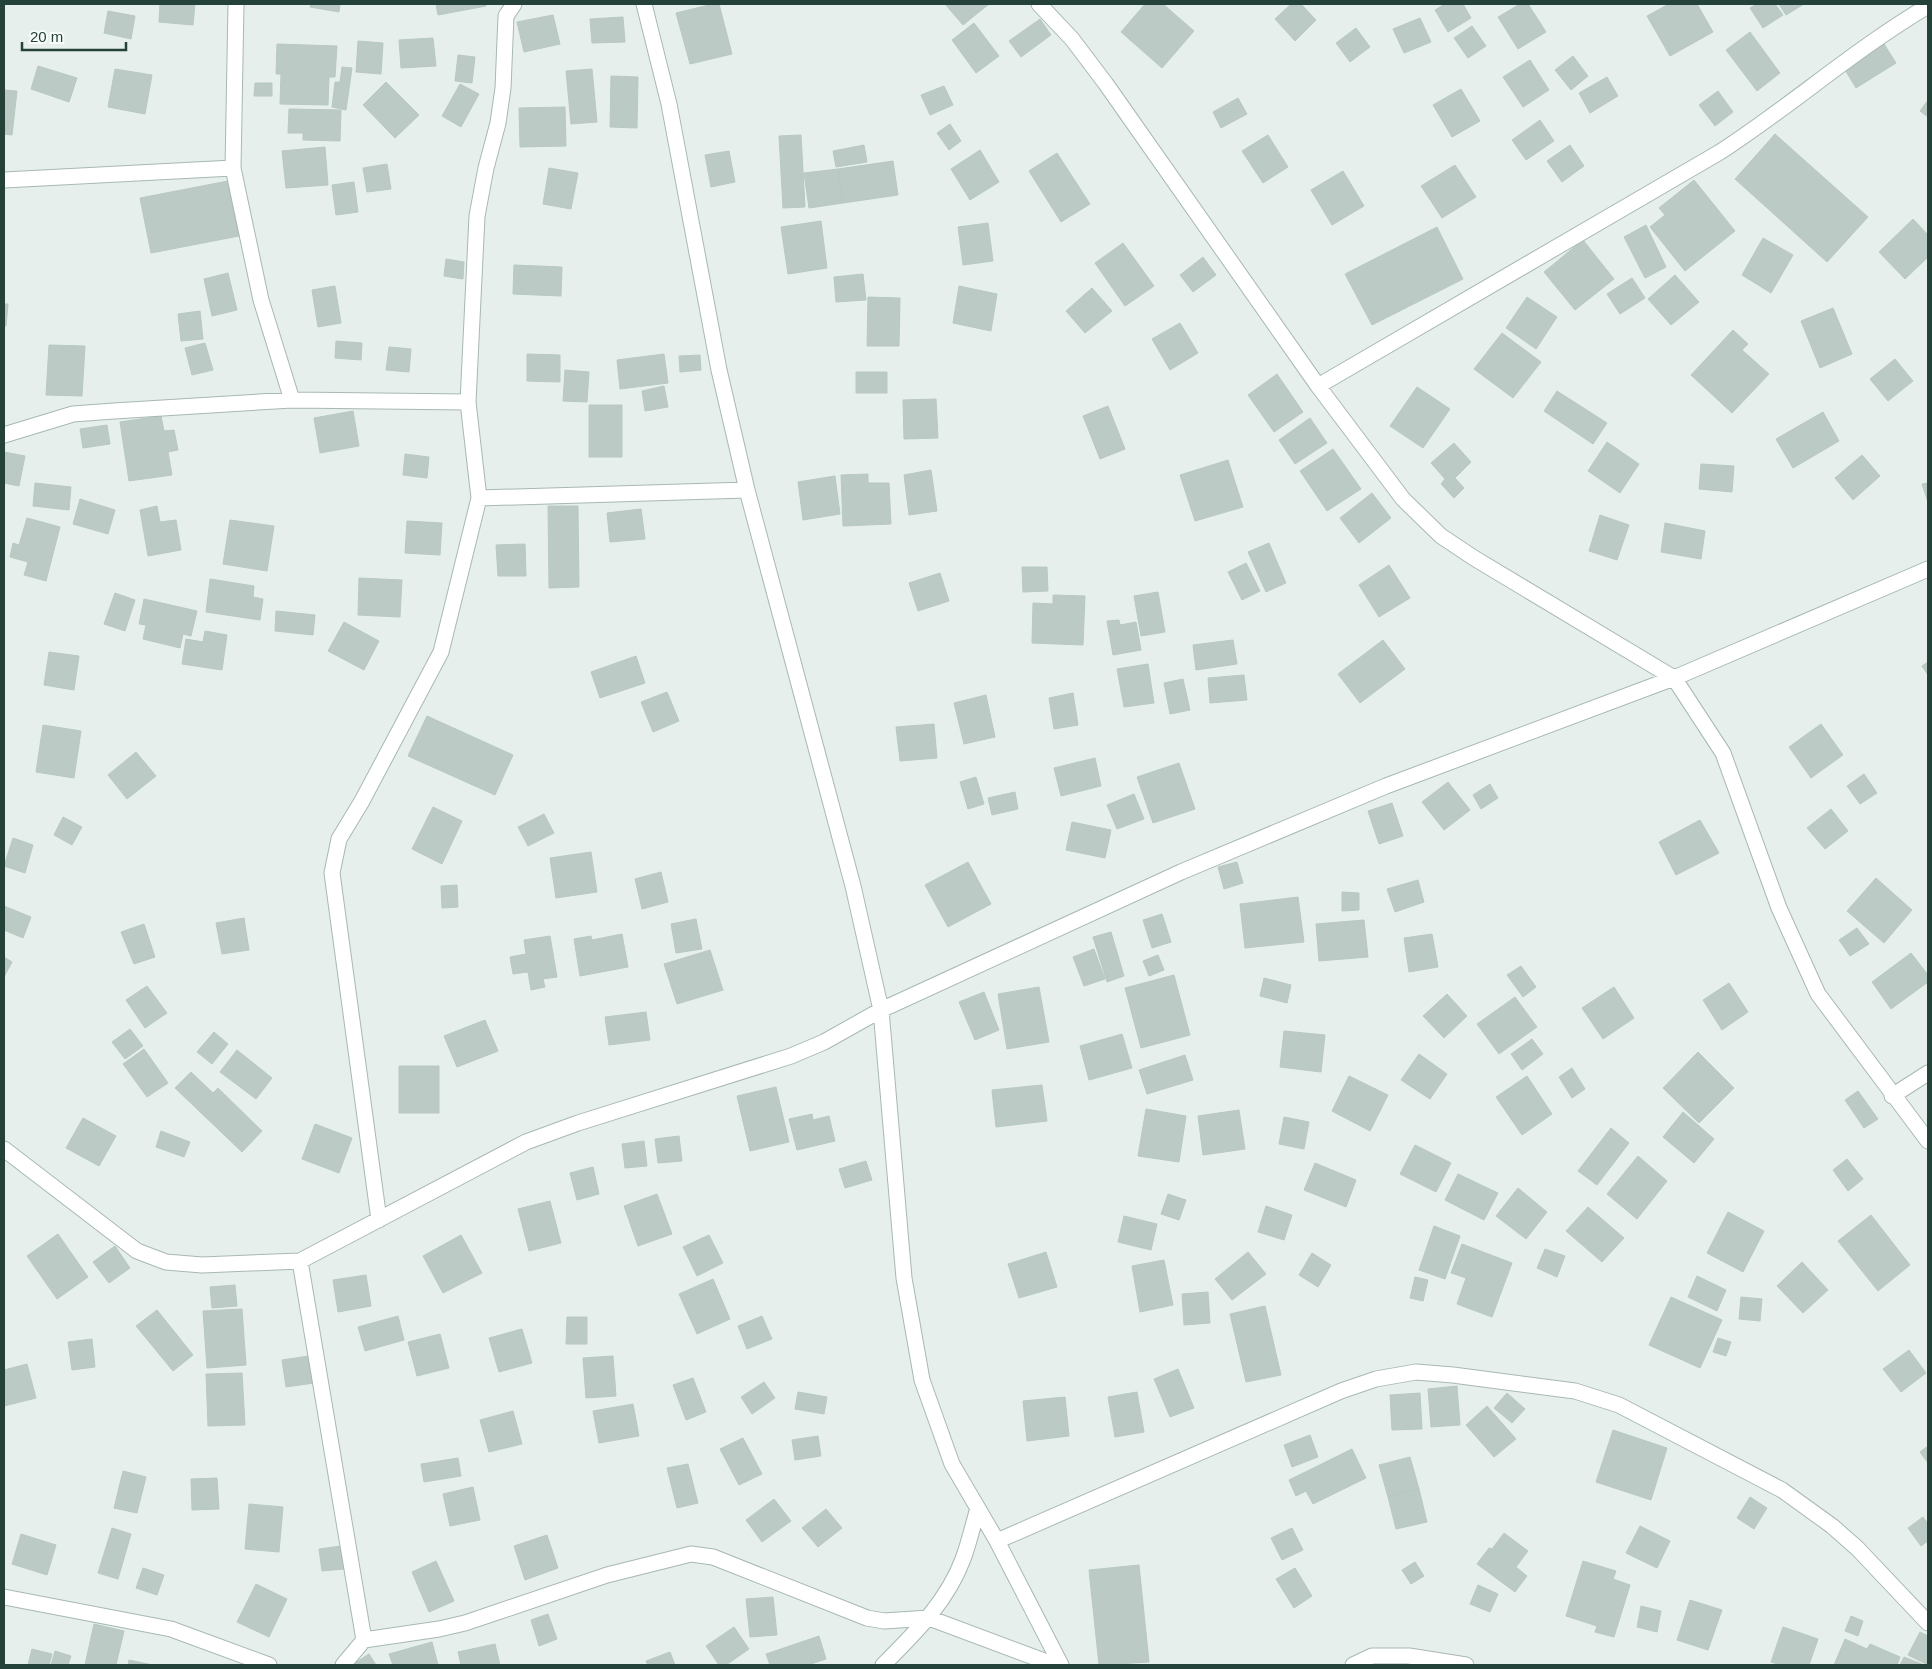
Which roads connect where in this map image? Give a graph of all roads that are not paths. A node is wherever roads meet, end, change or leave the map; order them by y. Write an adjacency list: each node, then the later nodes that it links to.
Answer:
1 (236, 4): 6 (street)
2 (514, 4): 10 (street)
3 (644, 4): 12 (street)
4 (1039, 4): 8 (street)
5 (1928, 6): 8 (street)
6 (233, 168): 7 (street); 9 (street)
7 (4, 180)
8 (1318, 386): 15 (street)
9 (292, 400): 10 (street); 11 (street)
10 (468, 402): 13 (street)
11 (4, 435)
12 (747, 490): 13 (street); 16 (street)
13 (479, 498): 21 (street)
14 (1928, 570): 15 (street)
15 (1674, 678): 16 (street); 18 (street)
16 (881, 1010): 21 (street); 23 (street)
17 (1928, 1072): 18 (street)
18 (1892, 1096): 19 (street)
19 (1928, 1141)
20 (4, 1149): 22 (street)
21 (379, 1220): 22 (street)
22 (300, 1261): 28 (street)
23 (978, 1508): 24 (street); 26 (street)
24 (997, 1541): 27 (street); 33 (street)
25 (4, 1597): 29 (street)
26 (929, 1618): 28 (street); 31 (street); 32 (street)
27 (1928, 1623)
28 (364, 1640): 30 (street)
29 (269, 1665)
30 (343, 1665)
31 (883, 1665)
32 (1055, 1665)
33 (1061, 1665)
34 (1353, 1665): 35 (street)
35 (1466, 1665)

